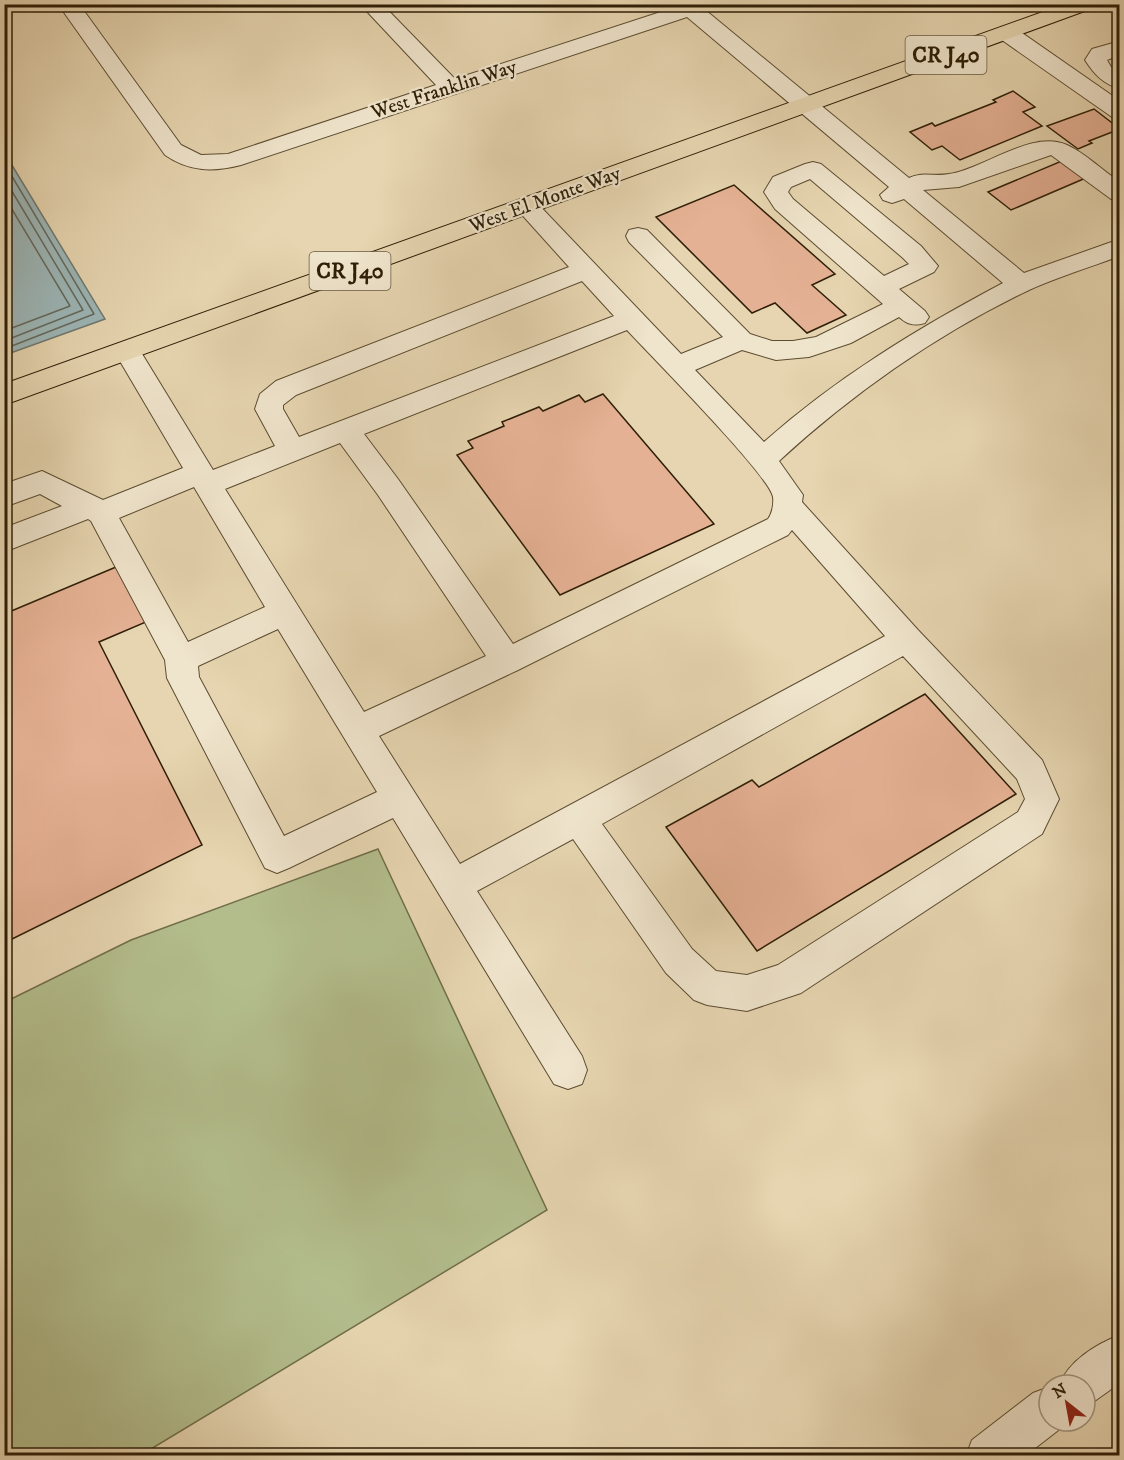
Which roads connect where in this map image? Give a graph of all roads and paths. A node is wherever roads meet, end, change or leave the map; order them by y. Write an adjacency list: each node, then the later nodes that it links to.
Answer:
1 (68, 4): 8 (street, West Franklin Way)
2 (370, 4): 8 (street)
3 (1086, 4): 5 (main road, West El Monte Way / CR J40)
4 (687, 7): 8 (street, West Franklin Way); 9 (street)
5 (1007, 33): 9 (main road, West El Monte Way / CR J40); 10 (street)
6 (1119, 47): 7 (street)
7 (1119, 82)
8 (450, 87)
9 (806, 106): 11 (street); 13 (main road, West El Monte Way / CR J40)
10 (1119, 112)
11 (906, 189): 12 (street); 14 (street); 18 (street)
12 (1119, 194)
13 (527, 207): 17 (street); 24 (main road, West El Monte Way / CR J40)
14 (859, 208): 19 (street); 19 (street)
15 (638, 236): 23 (street)
16 (1119, 247): 18 (street)
17 (586, 270): 21 (street); 28 (street)
18 (1021, 284): 22 (street)
19 (881, 288): 20 (street)
20 (901, 305): 22 (street); 23 (street)
21 (632, 319): 25 (street); 27 (street)
22 (934, 332): 29 (street)
23 (741, 340): 25 (street)
24 (127, 351): 26 (main road, West El Monte Way / CR J40); 30 (street)
25 (676, 367): 29 (street)
26 (4, 395)
27 (346, 431): 28 (street); 38 (street)
28 (292, 451): 30 (street)
29 (763, 459): 32 (street)
30 (203, 478): 33 (street); 35 (street)
31 (4, 496): 33 (street)
32 (789, 507): 36 (street); 38 (street)
33 (96, 510): 34 (street); 37 (street)
34 (4, 541)
35 (285, 612): 37 (street); 39 (street)
36 (907, 639): 41 (street); 41 (street)
37 (181, 659): 40 (street)
38 (507, 661): 39 (street)
39 (359, 730): 40 (street)
40 (399, 798): 42 (street)
41 (579, 819): 42 (street)
42 (454, 885): 43 (street)
43 (568, 1070)
44 (1119, 1356): 45 (street)
45 (1097, 1373)
46 (1037, 1418): 47 (street)
47 (987, 1455)

